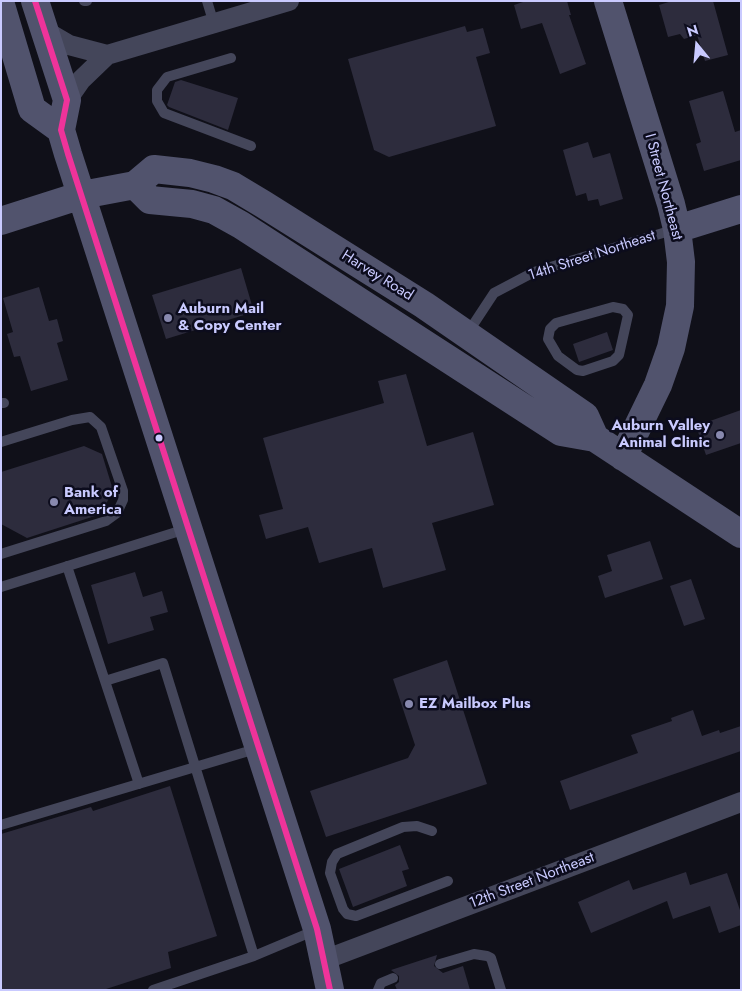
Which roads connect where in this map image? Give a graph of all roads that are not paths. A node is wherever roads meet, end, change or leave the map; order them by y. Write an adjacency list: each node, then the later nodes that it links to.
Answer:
1 (35, 1): 7 (main road)
2 (207, 1): 6 (lane)
3 (289, 1): 6 (street)
4 (608, 1): 17 (main road, I Street Northeast)
5 (1, 5): 11 (main road)
6 (214, 24): 8 (street)
7 (45, 31): 8 (street); 10 (main road)
8 (107, 55): 10 (street)
9 (231, 58): 12 (lane)
10 (67, 100): 11 (main road)
11 (61, 130): 14 (main road)
12 (251, 146)
13 (135, 185): 14 (main road, Harvey Road); 18 (main road, Harvey Road); 19 (main road, Harvey Road)
14 (82, 195): 16 (main road, Harvey Road); 25 (main road)
15 (741, 209): 17 (main road, 14th Street Northeast)
16 (1, 221)
17 (678, 229): 20 (lane, 14th Street Northeast); 24 (main road, I Street Northeast)
18 (332, 283): 19 (main road); 22 (main road, Harvey Road)
19 (424, 305): 20 (main road, Harvey Road)
20 (466, 335): 22 (main road, Harvey Road)
21 (548, 339): 21 (lane)
22 (595, 438): 24 (main road, Harvey Road)
23 (1, 442): 27 (lane)
24 (623, 457): 26 (main road, Harvey Road)
25 (189, 528): 28 (lane); 31 (main road)
26 (741, 534)
27 (1, 554)
28 (67, 566): 29 (lane); 30 (lane)
29 (1, 587)
30 (105, 680): 32 (lane); 33 (lane)
31 (259, 748): 32 (lane); 38 (main road)
32 (195, 767): 33 (lane); 39 (lane)
33 (139, 784): 35 (lane)
34 (741, 802): 40 (street, 12th Street Northeast)
35 (1, 825)
36 (432, 830): 37 (lane)
37 (448, 881)
38 (317, 929): 39 (lane); 40 (main road)
39 (254, 956): 43 (lane)
40 (324, 960): 44 (main road)
41 (440, 964): 46 (lane)
42 (393, 978): 45 (lane)
43 (153, 990)
44 (330, 990)
45 (378, 990)
46 (501, 990)

